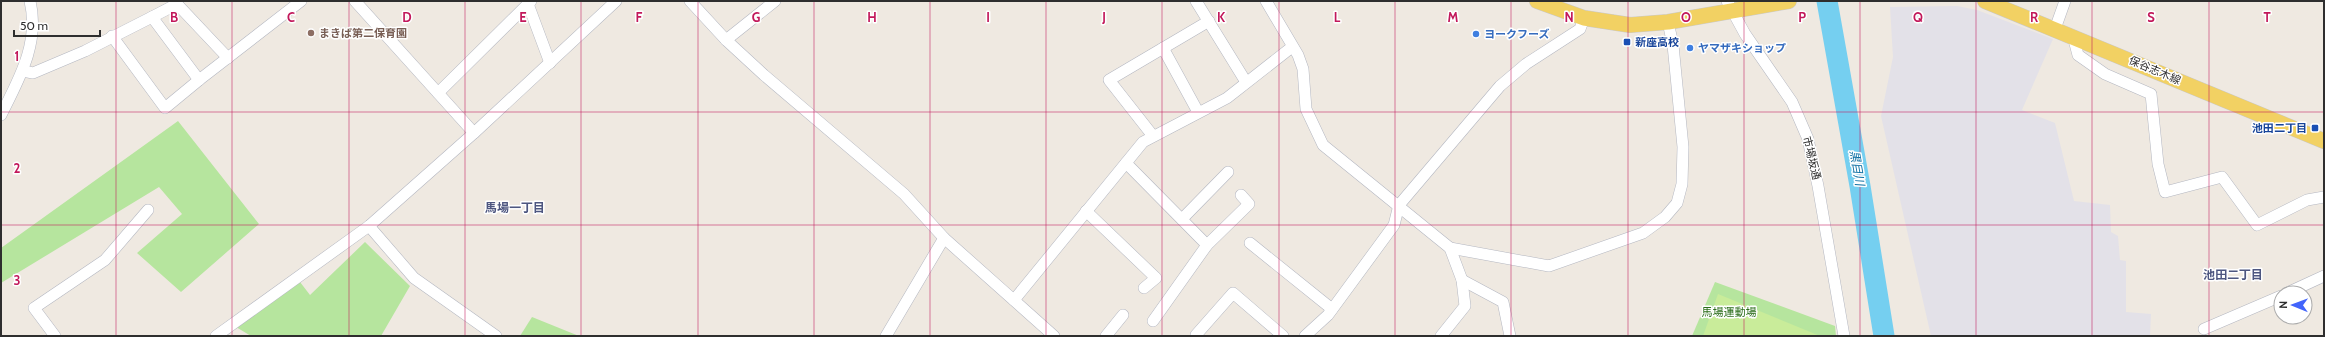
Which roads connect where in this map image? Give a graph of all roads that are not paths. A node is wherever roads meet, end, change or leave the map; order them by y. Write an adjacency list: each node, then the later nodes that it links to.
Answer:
1 (30, 1): 27 (street)
2 (301, 1): 25 (street)
3 (355, 1): 30 (street)
4 (616, 1): 26 (street)
5 (690, 1): 22 (street)
6 (775, 1): 22 (street)
7 (1196, 1): 17 (street)
8 (1266, 1): 23 (street)
9 (1537, 1): 16 (main road)
10 (1789, 1): 14 (main road)
11 (1985, 1): 19 (main road, 保谷志木線)
12 (2065, 1): 19 (street)
13 (530, 3): 26 (street); 30 (street)
14 (1729, 6): 18 (main road); 70 (street, 市場坂通)
15 (152, 17): 20 (street); 25 (street); 28 (street)
16 (1584, 18): 18 (main road); 40 (street)
17 (1208, 21): 24 (street); 29 (street)
18 (1668, 22): 48 (street)
19 (2055, 29): 21 (main road, 保谷志木線)
20 (112, 36): 27 (street); 28 (street)
21 (2073, 36): 35 (main road, 保谷志木線); 39 (street)
22 (726, 40): 45 (street)
23 (1292, 47): 29 (street); 40 (street)
24 (1163, 48): 31 (street); 34 (street)
25 (228, 58): 28 (street)
26 (550, 63): 33 (street)
27 (23, 71): 32 (street)
28 (199, 80)
29 (1246, 82): 31 (street)
30 (438, 93): 33 (street)
31 (1198, 112): 34 (street)
32 (1, 115)
33 (474, 133): 44 (street)
34 (1153, 136): 36 (street)
35 (2324, 141)
36 (1126, 163): 42 (street); 43 (street)
37 (1228, 172): 43 (street)
38 (1241, 195): 47 (street)
39 (2324, 197)
40 (1400, 205): 48 (street); 55 (street)
41 (148, 210): 59 (street)
42 (1086, 211): 52 (street); 54 (street)
43 (1182, 219): 47 (street)
44 (369, 226): 60 (street); 61 (street)
45 (944, 238): 54 (street); 62 (street)
46 (1250, 243): 55 (street)
47 (1208, 245): 57 (street)
48 (1450, 248): 50 (street)
49 (2324, 276): 51 (street)
50 (1462, 280): 68 (street); 69 (street)
51 (2304, 285)
52 (1144, 288)
53 (2273, 299): 58 (street)
54 (1014, 300): 63 (street)
55 (1332, 309): 67 (street)
56 (1122, 316): 64 (street)
57 (1153, 321)
58 (2204, 329)
59 (55, 336)
60 (216, 336)
61 (496, 336)
62 (886, 336)
63 (1054, 336)
64 (1106, 336)
65 (1198, 336): 66 (street)
66 (1283, 336)
67 (1305, 336)
68 (1441, 336)
69 (1510, 336)
70 (1844, 336)

